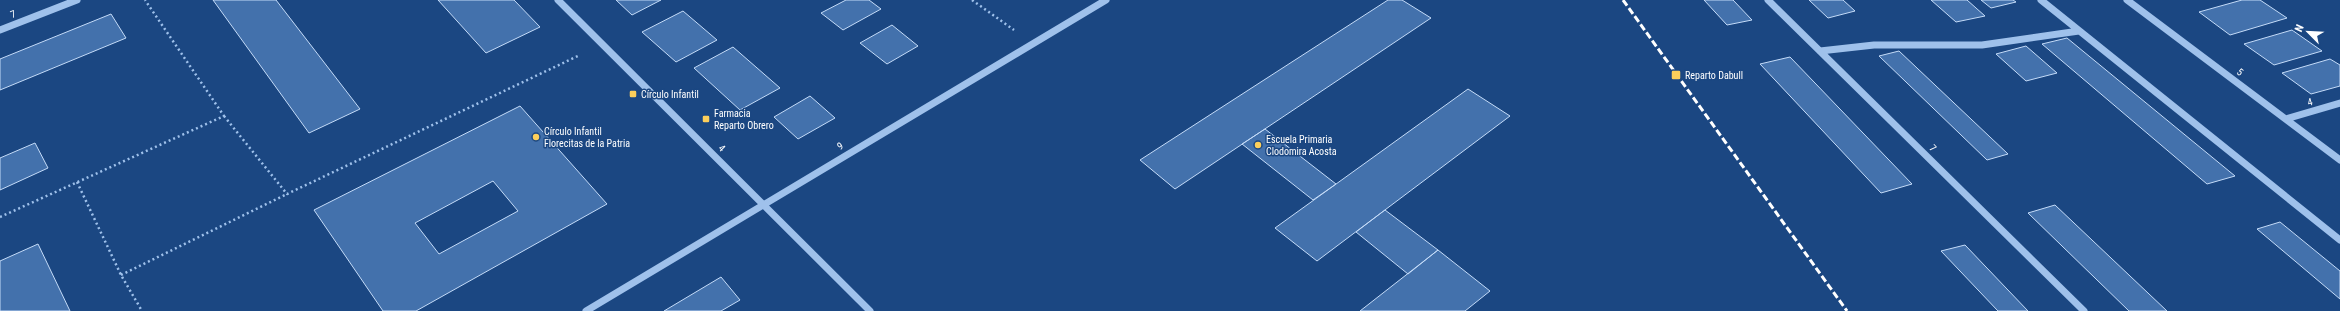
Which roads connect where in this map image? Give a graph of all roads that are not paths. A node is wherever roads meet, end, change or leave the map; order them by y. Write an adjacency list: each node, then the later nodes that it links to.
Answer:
1 (77, 0): 7 (street, 7)
2 (558, 0): 13 (street, 4)
3 (1106, 0): 13 (street, 9)
4 (1768, 0): 9 (street, 7)
5 (2040, 0): 8 (street)
6 (2127, 0): 11 (street, 5)
7 (0, 30)
8 (2079, 31): 9 (street); 14 (street)
9 (1820, 52): 17 (street, 7)
10 (2340, 103): 11 (street, 4)
11 (2286, 119): 12 (street, 5)
12 (2340, 160)
13 (764, 204): 15 (street, 9); 16 (street, 4)
14 (2340, 240)
15 (586, 311)
16 (870, 311)
17 (2084, 311)

